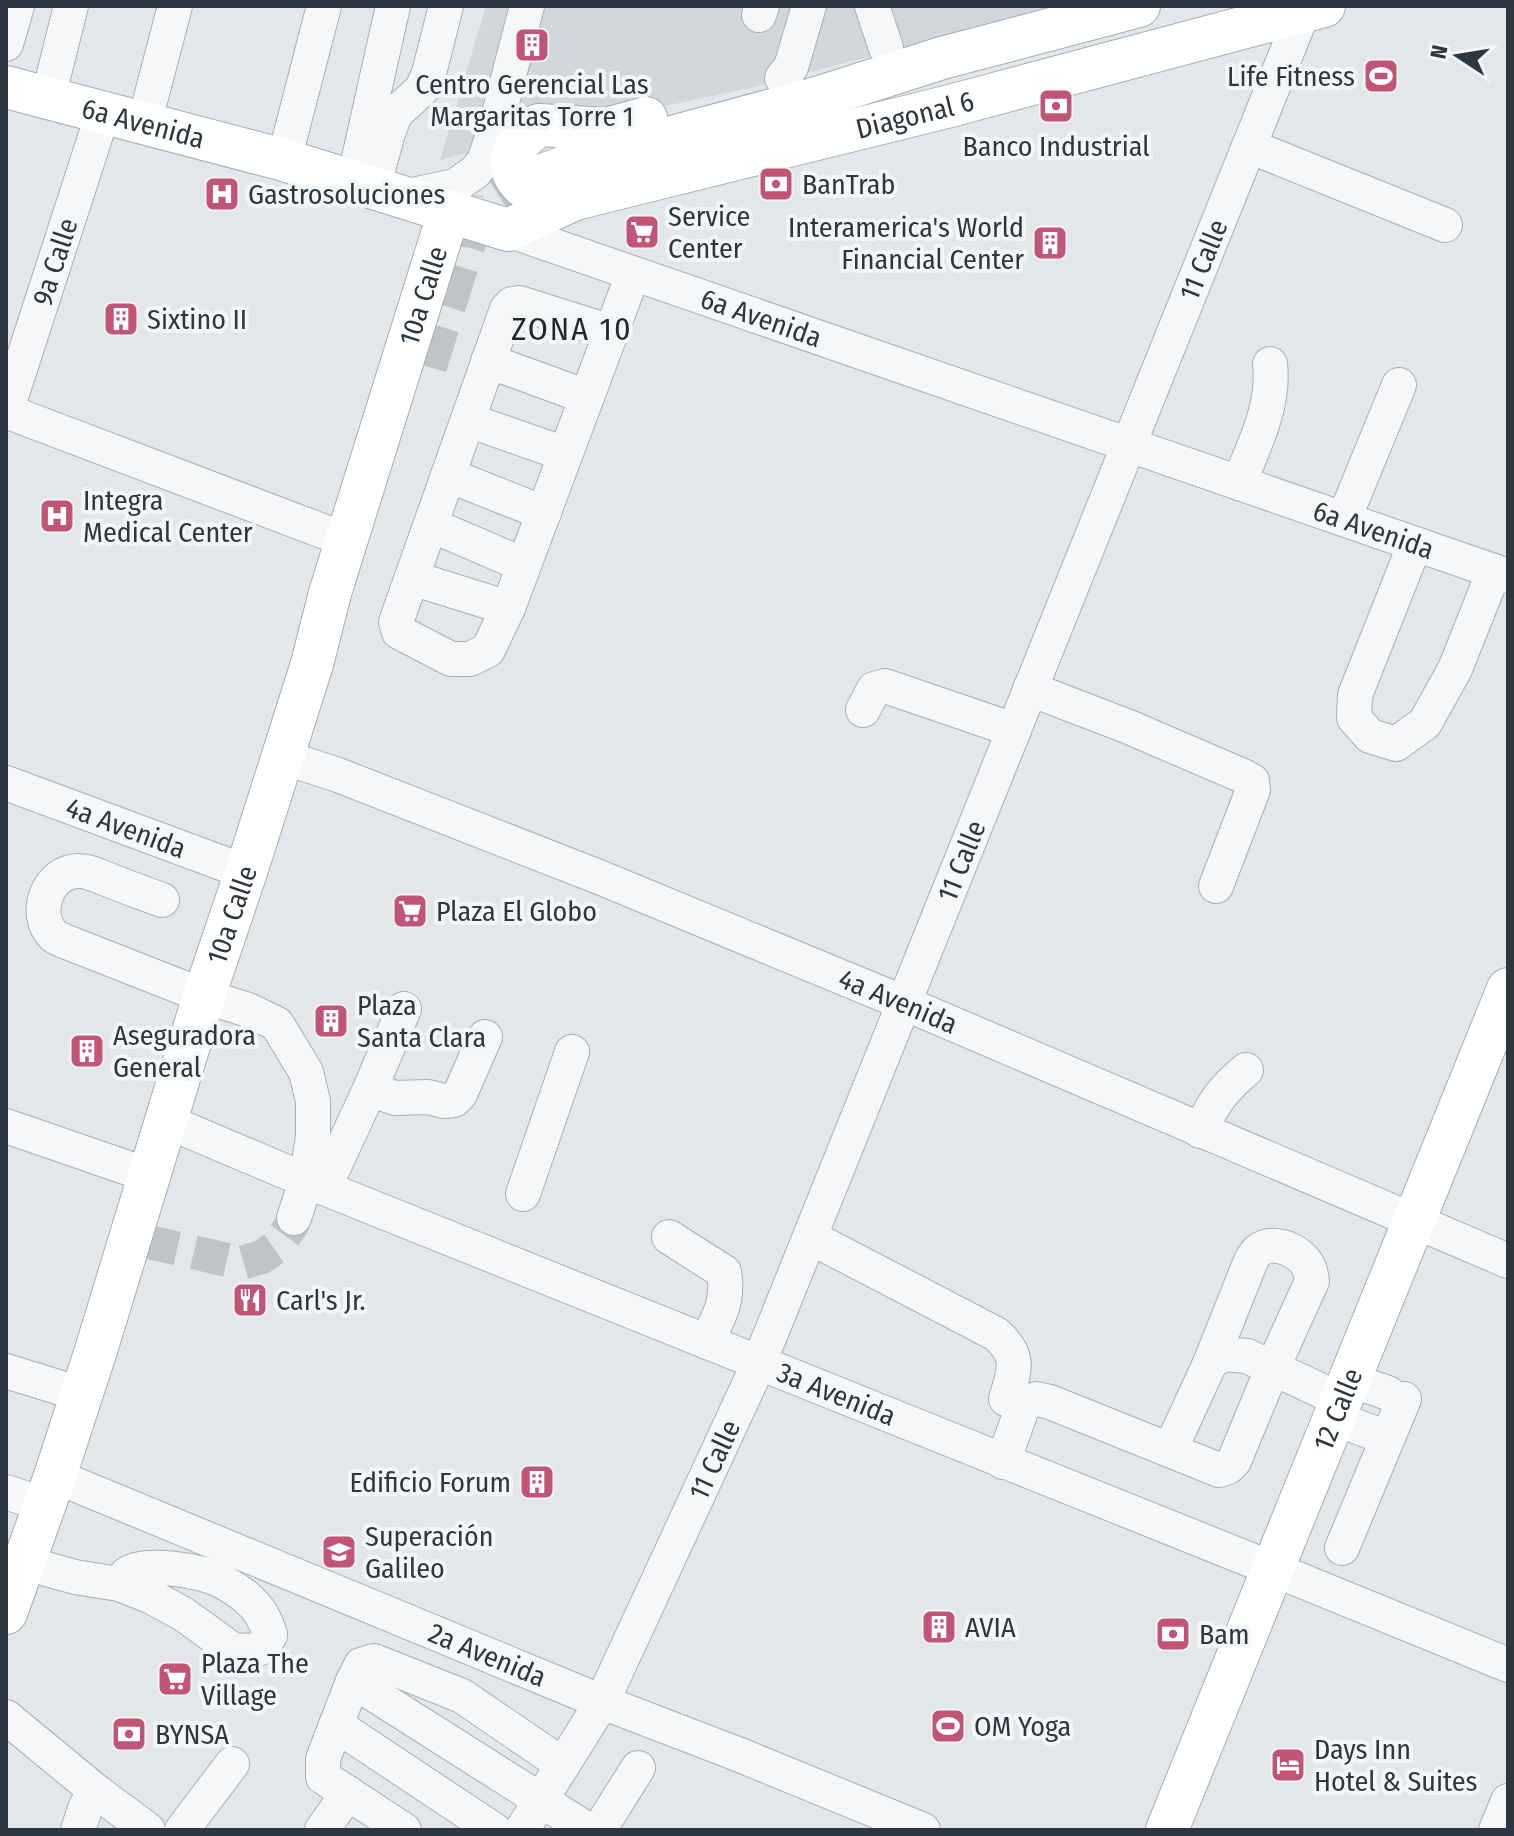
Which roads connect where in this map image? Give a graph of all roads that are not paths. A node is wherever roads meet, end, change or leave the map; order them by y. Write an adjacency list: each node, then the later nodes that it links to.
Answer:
1 (17, 6): 14 (street)
2 (71, 6): 19 (street)
3 (175, 6): 22 (street)
4 (324, 6): 26 (street)
5 (393, 6): 28 (street)
6 (446, 6): 28 (street)
7 (509, 6): 25 (street)
8 (527, 6): 20 (street)
9 (809, 6): 17 (street)
10 (872, 6): 15 (street)
11 (1139, 6): 13 (main road, Diagonal 6)
12 (1313, 9): 24 (street, 11 Calle); 29 (main road, Diagonal 6)
13 (1079, 15): 16 (main road, Diagonal 6)
14 (6, 44)
15 (886, 48): 16 (main road); 17 (main road)
16 (942, 58): 27 (main road, Diagonal 6)
17 (782, 78): 23 (main road)
18 (6, 87): 19 (main road, 6a Avenida)
19 (48, 98): 21 (main road, 6a Avenida)
20 (500, 108): 23 (street); 28 (street)
21 (103, 113): 22 (main road, 6a Avenida); 40 (street, 9a Calle)
22 (144, 124): 26 (main road, 6a Avenida)
23 (539, 125): 29 (main road)
24 (1249, 146): 31 (street); 42 (street, 11 Calle)
25 (469, 154)
26 (284, 160): 28 (main road, 6a Avenida)
27 (527, 181)
28 (376, 189): 30 (main road, 6a Avenida)
29 (575, 199): 32 (main road, Diagonal 6)
30 (449, 212): 32 (main road, 6a Avenida); 49 (main road, 10a Calle)
31 (1445, 225)
32 (508, 230): 33 (street, 6a Avenida)
33 (633, 274): 34 (street); 42 (street, 6a Avenida)
34 (611, 332): 35 (street); 39 (street)
35 (488, 361): 39 (street); 41 (street)
36 (1270, 364): 45 (street)
37 (426, 366): 55 (main road)
38 (1399, 385): 47 (street)
39 (587, 397): 43 (street)
40 (6, 411): 49 (street)
41 (468, 420): 43 (street); 44 (street)
42 (1128, 445): 45 (street, 6a Avenida); 56 (street, 11 Calle)
43 (565, 454): 46 (street)
44 (448, 475): 46 (street); 48 (street)
45 (1239, 483): 47 (street, 6a Avenida)
46 (544, 513): 51 (street)
47 (1344, 519): 50 (street, 6a Avenida)
48 (431, 525): 51 (street); 53 (street)
49 (346, 540): 55 (main road, 10a Calle)
50 (1415, 544): 52 (street, 6a Avenida); 52 (street)
51 (524, 565): 54 (street)
52 (1501, 574)
53 (412, 578): 54 (street); 54 (street)
54 (508, 608)
55 (312, 664): 59 (main road, 10a Calle)
56 (1030, 689): 58 (street, 11 Calle); 62 (street)
57 (863, 710): 58 (street)
58 (1014, 730): 66 (street, 11 Calle)
59 (283, 757): 61 (main road, 10a Calle); 66 (street, 4a Avenida)
60 (6, 783): 61 (street, 4a Avenida)
61 (246, 872): 65 (main road, 10a Calle)
62 (1216, 886)
63 (162, 900): 65 (street)
64 (1508, 989): 79 (main road, 12 Calle)
65 (204, 996): 72 (main road, 10a Calle); 76 (street)
66 (904, 1003): 74 (street, 4a Avenida); 81 (street, 11 Calle)
67 (404, 1009): 71 (street)
68 (485, 1037): 71 (street)
69 (572, 1052): 77 (street)
70 (1246, 1070): 74 (street)
71 (370, 1089): 76 (street)
72 (166, 1121): 75 (main road, 10a Calle); 76 (street, 3a Avenida)
73 (6, 1126): 75 (street)
74 (1200, 1131): 79 (street, 4a Avenida)
75 (148, 1175): 94 (main road, 10a Calle)
76 (315, 1185): 78 (street); 83 (street, 3a Avenida)
77 (523, 1194)
78 (294, 1218)
79 (1414, 1222): 82 (street, 4a Avenida); 89 (main road, 12 Calle)
80 (669, 1237): 83 (street)
81 (810, 1237): 85 (street, 11 Calle); 90 (street)
82 (1508, 1261)
83 (707, 1342): 85 (street, 3a Avenida)
84 (1211, 1361): 86 (street); 86 (street); 92 (street)
85 (759, 1363): 93 (street, 3a Avenida); 102 (street, 11 Calle)
86 (1273, 1367): 89 (street); 92 (street)
87 (6, 1371): 88 (street)
88 (61, 1388)
89 (1363, 1398): 91 (street); 91 (street); 97 (main road, 12 Calle)
90 (1006, 1399)
91 (1387, 1438): 95 (street)
92 (1170, 1450): 93 (street)
93 (1003, 1462): 97 (street, 3a Avenida)
94 (27, 1487): 96 (main road, 10a Calle); 102 (street, 2a Avenida)
95 (1342, 1548)
96 (25, 1563): 98 (street); 99 (main road, 10a Calle)
97 (1273, 1569): 100 (street, 3a Avenida); 123 (main road, 12 Calle)
98 (119, 1584)
99 (6, 1613)
100 (1508, 1665)
101 (353, 1681): 104 (street); 106 (street); 110 (street)
102 (602, 1702): 106 (street, 11 Calle); 112 (street, 2a Avenida)
103 (6, 1717): 108 (street)
104 (336, 1725): 109 (street); 118 (street)
105 (232, 1764): 115 (street)
106 (563, 1765): 110 (street, 11 Calle)
107 (638, 1768): 121 (street)
108 (97, 1792): 113 (street); 114 (street)
109 (348, 1793): 116 (street); 117 (street)
110 (541, 1799): 119 (street, 11 Calle); 120 (street)
111 (1508, 1801): 124 (street)
112 (875, 1820): 122 (street, 2a Avenida)
113 (78, 1830)
114 (148, 1830)
115 (182, 1830)
116 (322, 1830)
117 (404, 1830)
118 (494, 1830)
119 (522, 1830)
120 (588, 1830)
121 (599, 1830)
122 (923, 1830)
123 (1167, 1830)
124 (1496, 1830)

